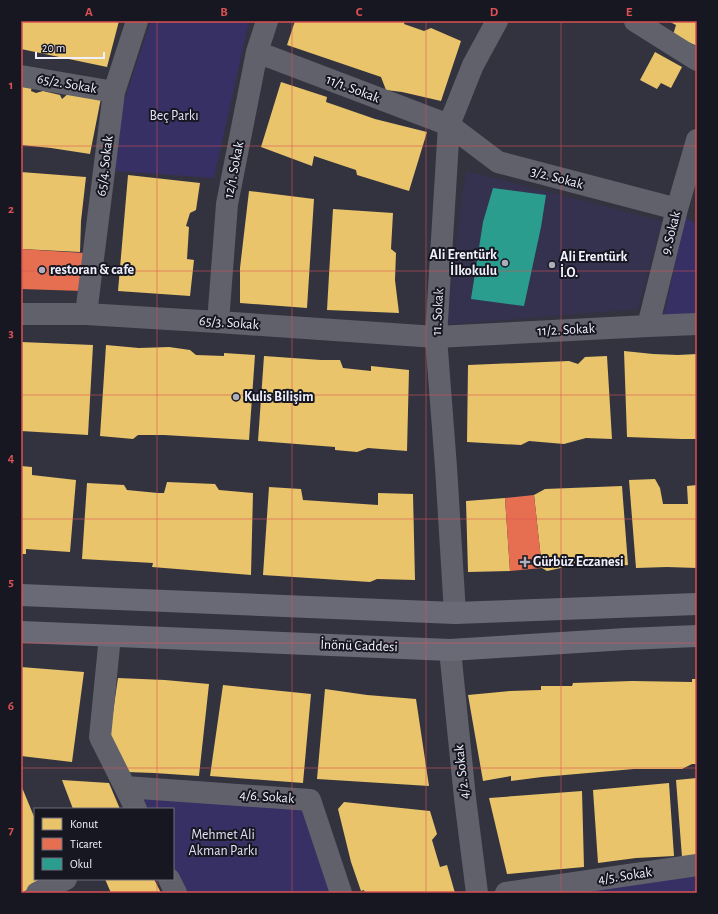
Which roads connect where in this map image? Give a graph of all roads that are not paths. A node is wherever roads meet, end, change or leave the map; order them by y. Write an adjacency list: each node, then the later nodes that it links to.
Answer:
1 (137, 21): 8 (street, 65/4. Sokak)
2 (267, 21): 5 (street, 12/1. Sokak)
3 (497, 21): 9 (street, 11. Sokak)
4 (635, 21): 6 (street)
5 (257, 52): 9 (street, 11/1. Sokak); 14 (street, 12/1. Sokak)
6 (697, 60)
7 (21, 76): 8 (street, 65/2. Sokak)
8 (114, 92): 13 (street, 65/4. Sokak)
9 (449, 125): 11 (street, 3/2. Sokak); 17 (street, 11. Sokak)
10 (697, 140): 11 (street, 9. Sokak)
11 (676, 209): 16 (street, 9. Sokak)
12 (21, 314): 13 (street, 65/3. Sokak)
13 (86, 314): 14 (street, 65/3. Sokak)
14 (218, 322): 17 (street, 65/3. Sokak)
15 (697, 324): 16 (street, 11/2. Sokak)
16 (648, 326): 17 (street, 11/2. Sokak)
17 (436, 337): 20 (street, 11. Sokak)
18 (21, 595): 20 (main road)
19 (697, 604): 20 (main road)
20 (455, 613)
21 (21, 632): 22 (main road, İnönü Caddesi)
22 (110, 636): 24 (main road, İnönü Caddesi); 25 (street)
23 (697, 636): 24 (main road, İnönü Caddesi)
24 (450, 650): 33 (street, 4/2. Sokak)
25 (125, 787): 26 (street); 32 (street, 4/6. Sokak)
26 (136, 808)
27 (697, 865): 34 (street, 4/5. Sokak)
28 (64, 880): 30 (street)
29 (170, 880): 31 (street)
30 (37, 893)
31 (176, 893)
32 (341, 893)
33 (477, 893)
34 (506, 893)

